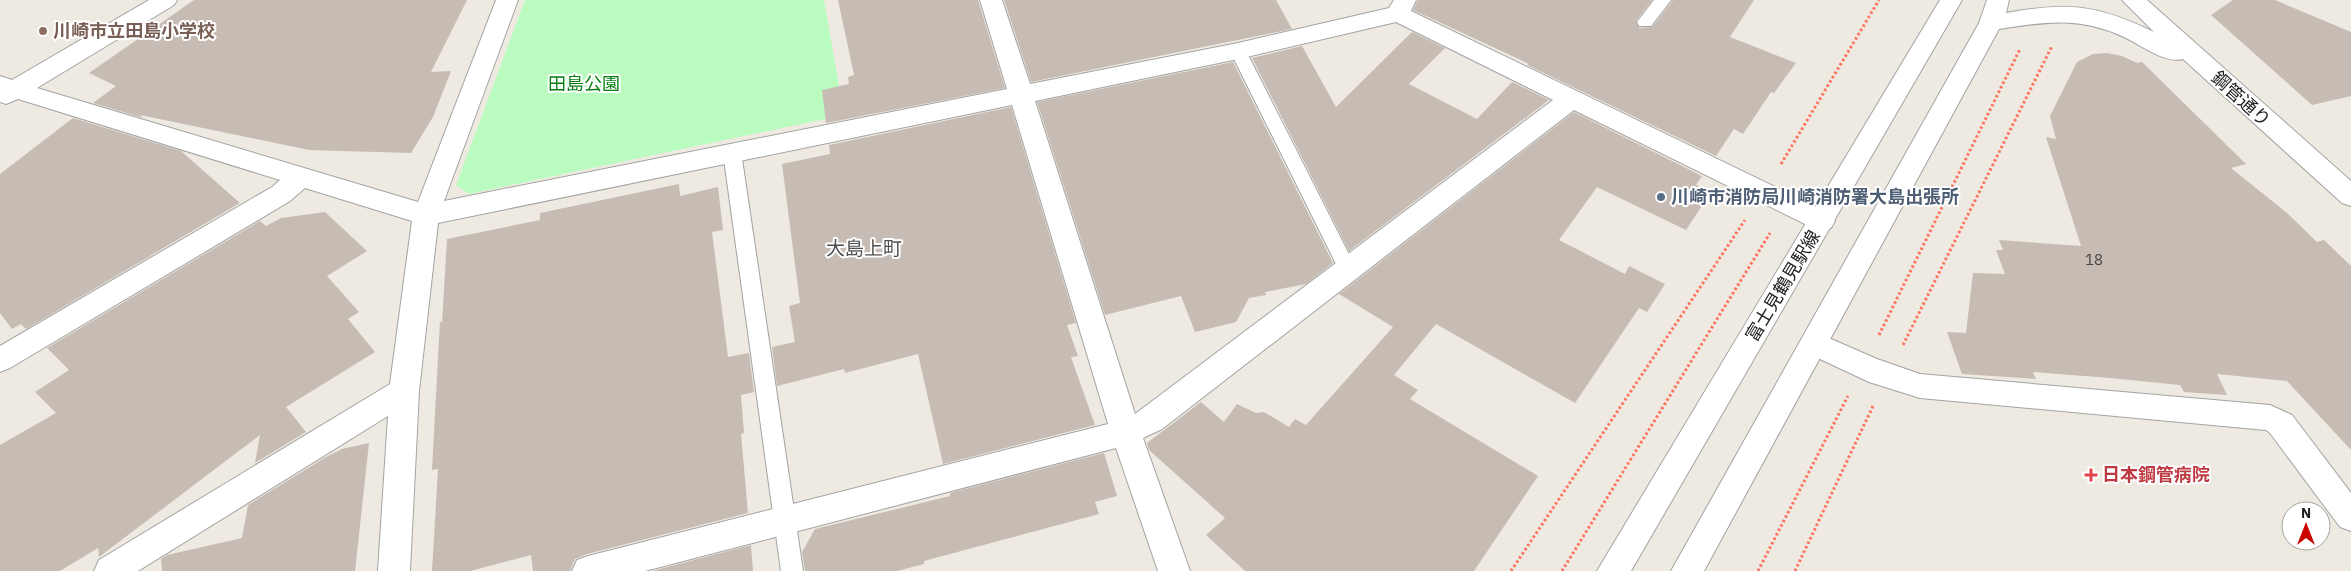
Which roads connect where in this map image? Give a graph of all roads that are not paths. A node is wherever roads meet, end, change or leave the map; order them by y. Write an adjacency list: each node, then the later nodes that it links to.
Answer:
1 (166, 0): 12 (street)
2 (507, 0): 18 (street)
3 (991, 0): 13 (street)
4 (1663, 0): 9 (lane)
5 (1951, 0): 19 (street, 富士見鶴見駅線)
6 (2134, 0): 11 (street, 鋼管通り)
7 (1402, 7): 10 (street); 14 (street)
8 (1994, 12): 11 (street); 21 (street)
9 (1645, 22)
10 (1238, 51): 13 (street); 20 (lane)
11 (2211, 72): 17 (street, 鋼管通り)
12 (5, 91): 16 (street)
13 (1021, 94): 15 (street); 24 (street)
14 (1573, 98): 19 (street); 20 (street)
15 (732, 152): 18 (street); 26 (lane)
16 (301, 177): 18 (street); 22 (street)
17 (2351, 196)
18 (426, 214): 23 (street)
19 (1822, 221): 32 (street, 富士見鶴見駅線)
20 (1348, 270): 24 (street)
21 (1815, 344): 25 (street); 33 (street)
22 (0, 360)
23 (404, 391): 27 (street); 28 (street)
24 (1126, 432): 26 (street); 31 (street)
25 (2351, 517)
26 (785, 519): 29 (street); 30 (lane)
27 (110, 571)
28 (394, 571)
29 (588, 571)
30 (792, 571)
31 (1174, 571)
32 (1613, 571)
33 (1687, 571)

